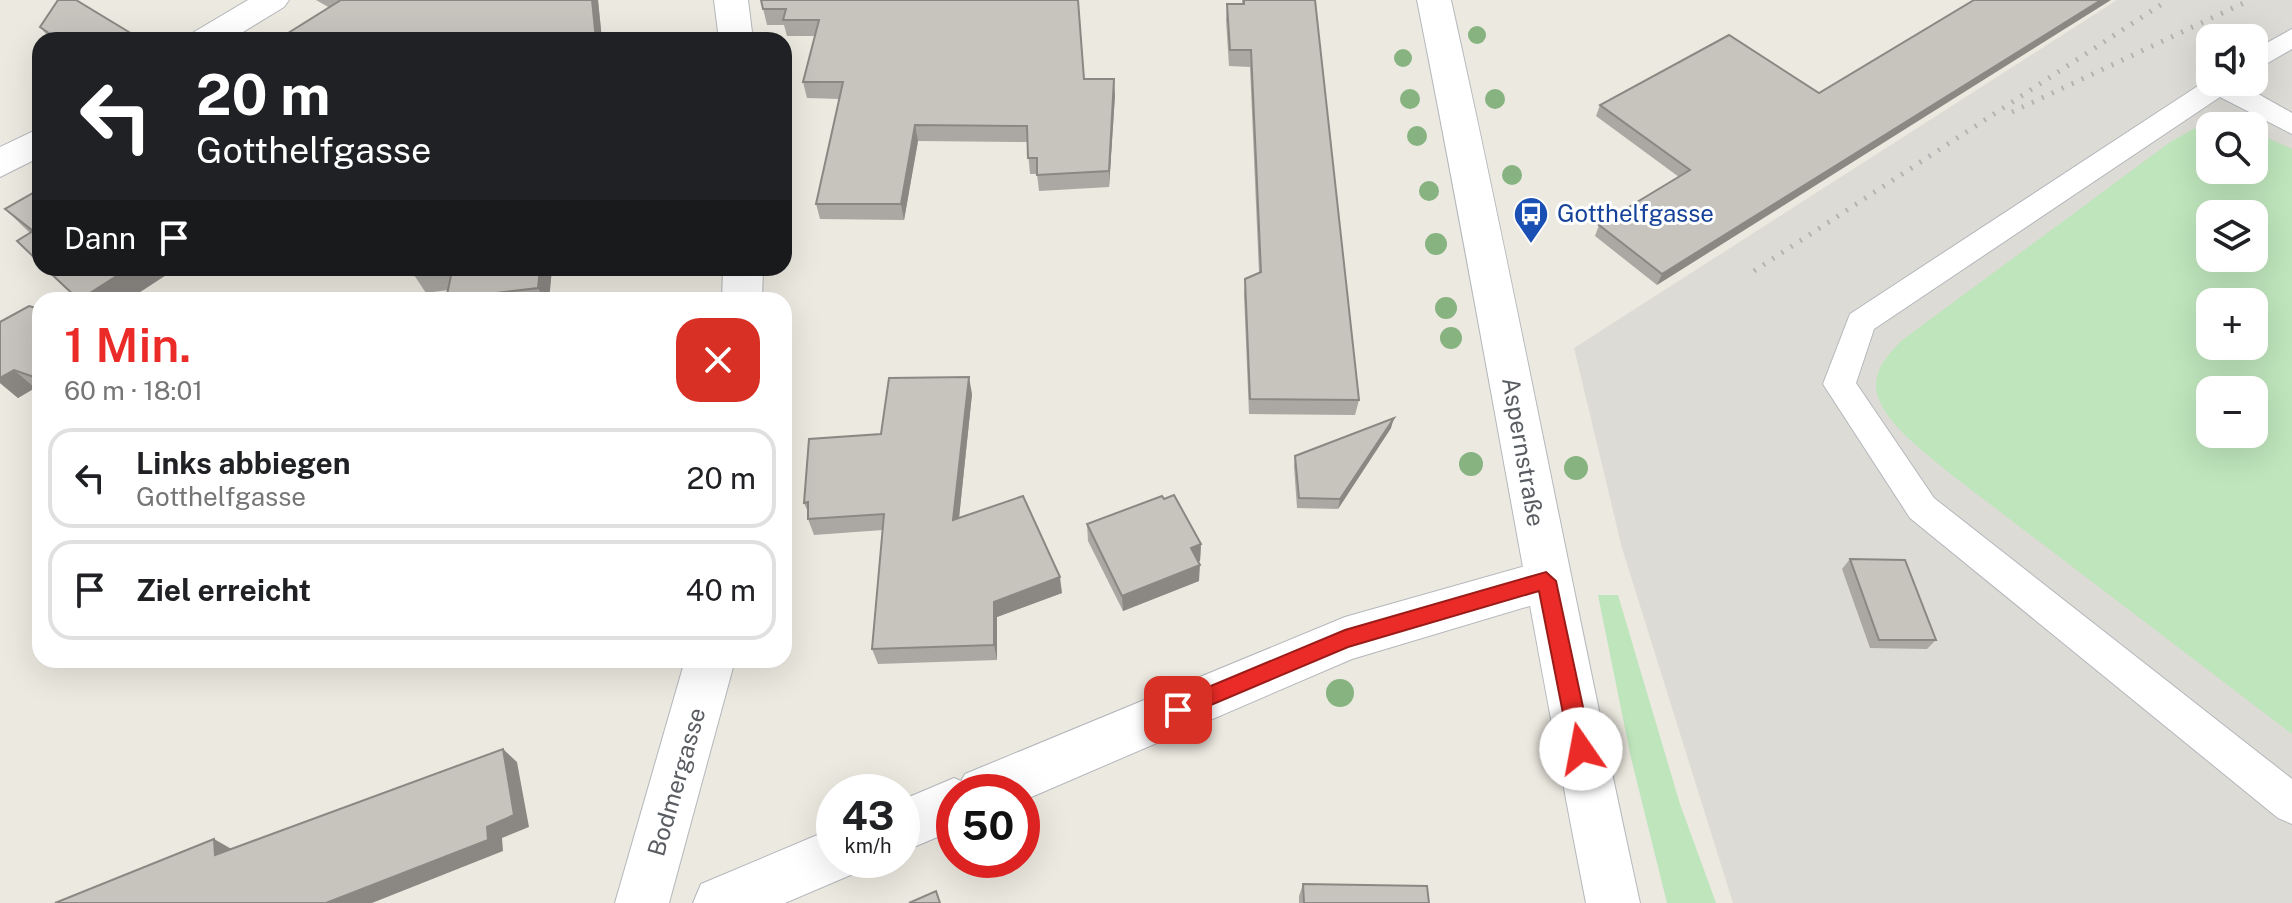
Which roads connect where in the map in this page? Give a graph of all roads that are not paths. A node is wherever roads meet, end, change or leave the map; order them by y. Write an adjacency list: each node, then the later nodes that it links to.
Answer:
1 (272, 0): 4 (street)
2 (731, 0): 5 (street)
3 (1434, 0): 13 (street, Aspernstraße)
4 (219, 32)
5 (735, 32)
6 (2292, 37): 7 (lane)
7 (2268, 53)
8 (2201, 96): 16 (lane)
9 (2243, 96): 10 (lane)
10 (2292, 125)
11 (32, 145): 12 (street)
12 (0, 164)
13 (1546, 581): 15 (street); 20 (street, Aspernstraße)
14 (708, 668): 18 (street, Bodmergasse)
15 (1026, 774)
16 (2292, 804)
17 (816, 863): 19 (street)
18 (642, 903)
19 (720, 903)
20 (1613, 903)

